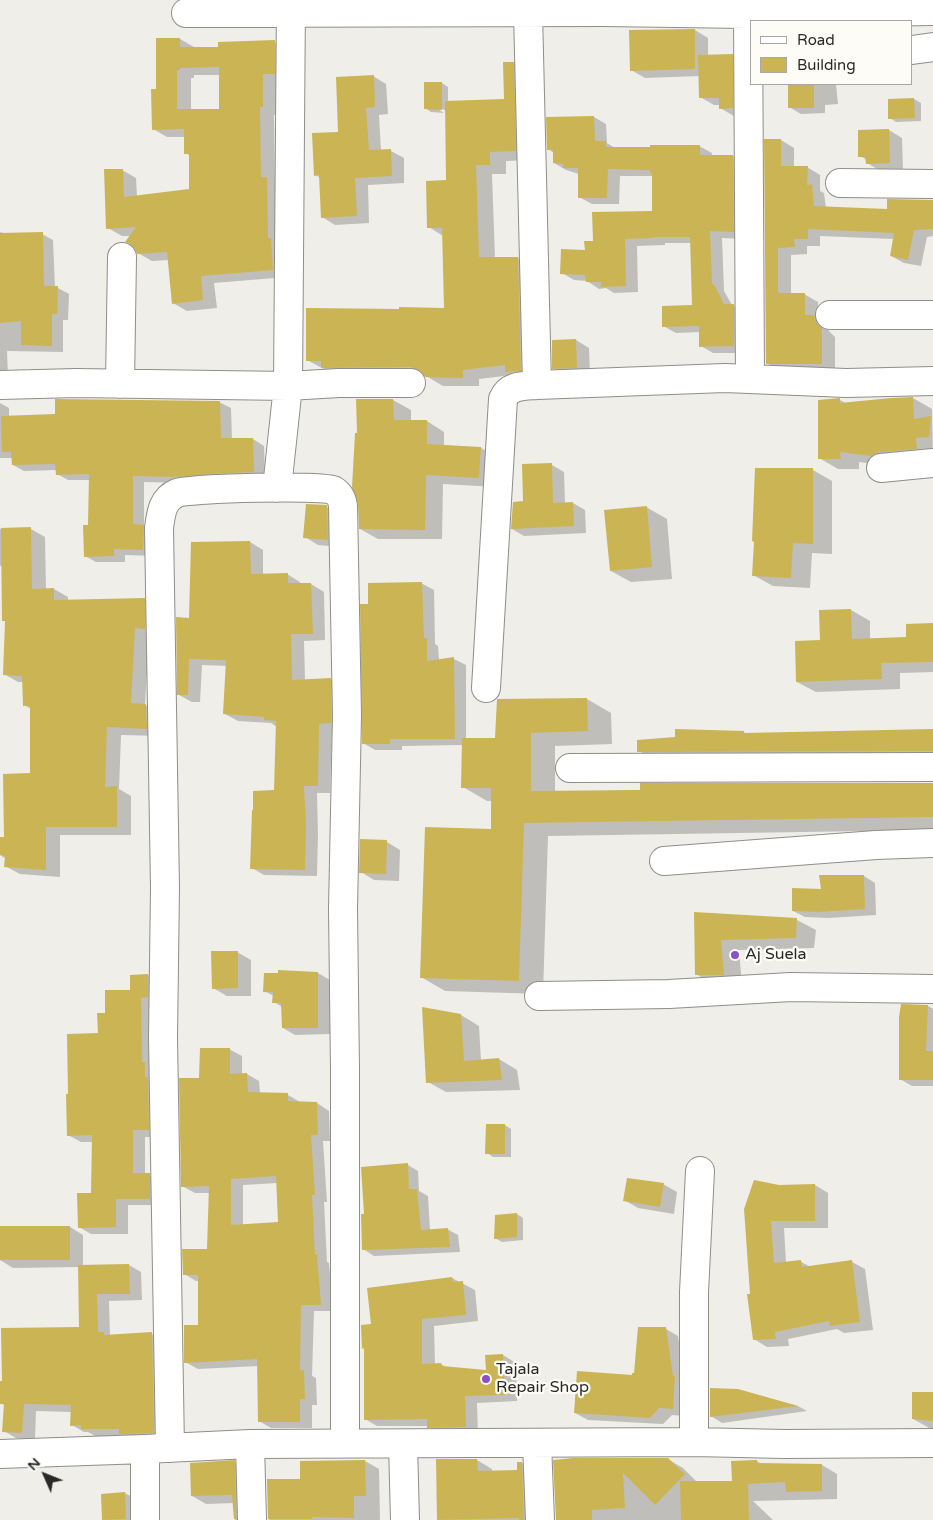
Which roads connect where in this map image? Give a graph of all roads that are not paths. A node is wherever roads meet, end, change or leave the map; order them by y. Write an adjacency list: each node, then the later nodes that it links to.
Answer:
1 (291, 6): 2 (street); 6 (street); 21 (street)
2 (403, 6): 5 (street)
3 (603, 6): 5 (street); 7 (street)
4 (933, 11): 7 (street)
5 (528, 12): 20 (street)
6 (186, 13)
7 (748, 14): 15 (street)
8 (933, 47): 9 (street)
9 (913, 50)
10 (840, 183): 11 (street)
11 (933, 184)
12 (122, 258): 18 (street)
13 (830, 315): 14 (street)
14 (933, 316)
15 (750, 380): 16 (street); 20 (street)
16 (933, 381)
17 (412, 383): 21 (street)
18 (120, 384): 19 (street); 21 (street)
19 (0, 385)
20 (537, 385): 25 (street)
21 (288, 386): 24 (street)
22 (933, 464): 23 (street)
23 (881, 468)
24 (277, 488): 35 (street); 39 (street)
25 (486, 688)
26 (570, 768): 27 (street)
27 (933, 768)
28 (933, 843): 29 (street)
29 (664, 861)
30 (933, 989): 31 (street)
31 (539, 996)
32 (700, 1171): 33 (street)
33 (694, 1442): 34 (street); 36 (street)
34 (933, 1442)
35 (344, 1443): 37 (street); 38 (street)
36 (537, 1443): 38 (street); 44 (street)
37 (250, 1444): 39 (street); 42 (street)
38 (403, 1444): 43 (street)
39 (158, 1449): 40 (street); 41 (street)
40 (0, 1454)
41 (145, 1520)
42 (252, 1520)
43 (404, 1520)
44 (540, 1520)

